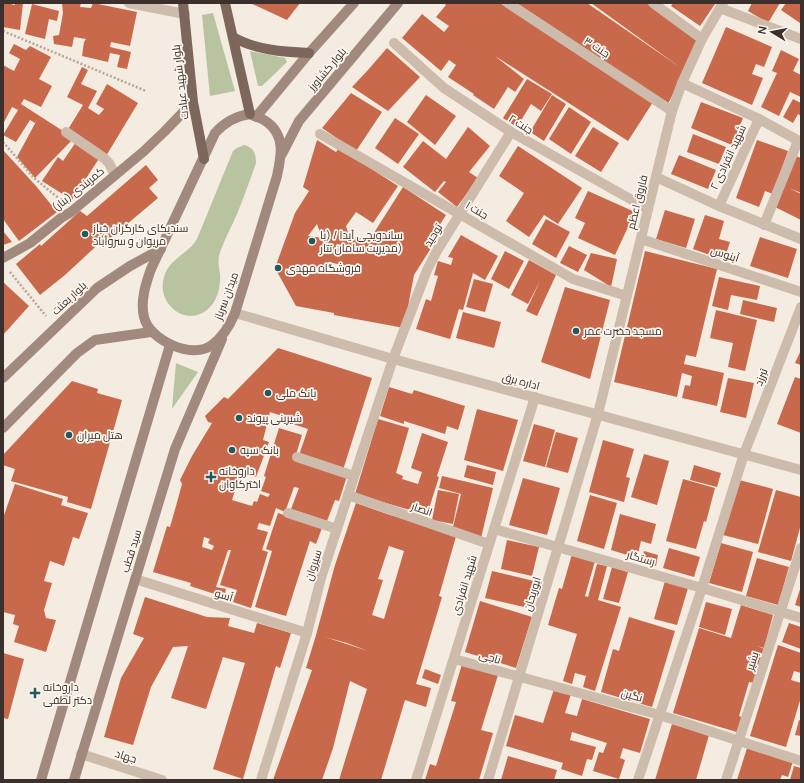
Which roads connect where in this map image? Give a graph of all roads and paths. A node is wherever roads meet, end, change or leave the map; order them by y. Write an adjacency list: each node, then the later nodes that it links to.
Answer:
1 (129, 3): 9 (street)
2 (183, 3): 9 (main road, بلوار شهید عبادت)
3 (225, 3): 11 (main road)
4 (354, 3): 15 (street)
5 (398, 3): 27 (street, بلوار کشاورز)
6 (508, 3): 19 (street, جنت ۳)
7 (653, 3): 12 (street)
8 (721, 6): 12 (street, فاروق اعظم); 13 (street)
9 (185, 14): 18 (main road, بلوار شهید عبادت)
10 (3, 31): 17 (path)
11 (233, 37): 15 (main road); 20 (main road)
12 (702, 39): 16 (street, فاروق اعظم)
13 (801, 39)
14 (394, 43): 23 (street, جنت ۲)
15 (309, 53): 20 (street)
16 (682, 83): 19 (street, فاروق اعظم); 21 (street, شهید انفرادی ۲)
17 (146, 91)
18 (193, 102): 28 (main road, بلوار شهید عبادت); 29 (street, کمربندی (بنار))
19 (672, 111): 30 (street, فاروق اعظم)
20 (253, 115): 27 (street, میدان سرباز); 28 (street)
21 (759, 119): 26 (street, شهید انفرادی ۲); 31 (street, شهید انفرادی ۲)
22 (66, 132): 29 (street)
23 (511, 132): 32 (street, جنت ۲); 34 (street, توحید)
24 (320, 134): 34 (street, جنت ۱)
25 (3, 142): 33 (path)
26 (800, 142): 35 (street)
27 (281, 156): 44 (street, میدان سرباز)
28 (204, 159): 38 (street)
29 (115, 175): 33 (street, کمربندی (بنار))
30 (656, 177): 31 (street); 32 (street, فاروق اعظم)
31 (719, 206): 35 (street)
32 (648, 209): 36 (street, فاروق اعظم)
33 (71, 212): 39 (street, کمربندی (بنار))
34 (460, 215): 42 (street, جنت ۱); 50 (street, توحید)
35 (764, 225): 37 (street)
36 (641, 239): 41 (street, آبنوس); 42 (street, فاروق اعظم)
37 (801, 239)
38 (161, 249): 46 (street, بلوار بعثت); 47 (street)
39 (3, 258)
40 (8, 269): 46 (path)
41 (801, 292)
42 (627, 296): 53 (street, فاروق اعظم)
43 (801, 307): 45 (street, تبرزد)
44 (235, 313): 48 (street, میدان سرباز); 50 (street, اداره برق)
45 (798, 324): 55 (street, تبرزد)
46 (55, 327): 51 (street, بلوار بعثت)
47 (151, 332): 49 (street, میدان سرباز); 54 (street)
48 (224, 334): 49 (street, میدان سرباز); 66 (street, سید قطب)
49 (170, 345): 77 (street, سید قطب)
50 (393, 359): 52 (street, اداره برق); 58 (street, سیروان)
51 (3, 378)
52 (535, 397): 53 (street, اداره برق); 62 (street, شهید انفرادی)
53 (598, 414): 55 (street, اداره برق); 64 (street, ابوریحان)
54 (3, 428)
55 (744, 454): 57 (street, اداره برق); 67 (street, تبرزد)
56 (297, 457): 58 (street)
57 (801, 470)
58 (354, 476): 59 (street, سیروان)
59 (348, 495): 61 (street, سیروان); 63 (street, انصار)
60 (288, 512): 61 (street)
61 (337, 529): 70 (street, سیروان)
62 (494, 529): 63 (street, شهید انفرادی); 64 (street, رستگار)
63 (489, 544): 71 (street, شهید انفرادی)
64 (558, 547): 67 (street, رستگار); 72 (street, ابوریحان)
65 (801, 548): 68 (street, بشیر)
66 (135, 579): 70 (street, آسو); 75 (street, سید قطب)
67 (702, 588): 68 (street, رستگار); 73 (street, تبرزد)
68 (781, 612): 69 (street, رستگار); 74 (street, بشیر)
69 (801, 618)
70 (307, 633): 80 (street, سیروان)
71 (454, 659): 72 (street, ناجی); 81 (street, شهید انفرادی)
72 (519, 677): 73 (street, نگین); 82 (street, ابوریحان)
73 (660, 715): 74 (street, نگین); 83 (street, تبرزد)
74 (739, 740): 76 (street); 84 (street, بشیر)
75 (81, 754): 78 (street, سید قطب); 79 (street, جهاد)
76 (801, 761)
77 (41, 780)
78 (74, 780)
79 (162, 780)
80 (261, 780)
81 (416, 780)
82 (488, 780)
83 (638, 780)
84 (726, 780)

